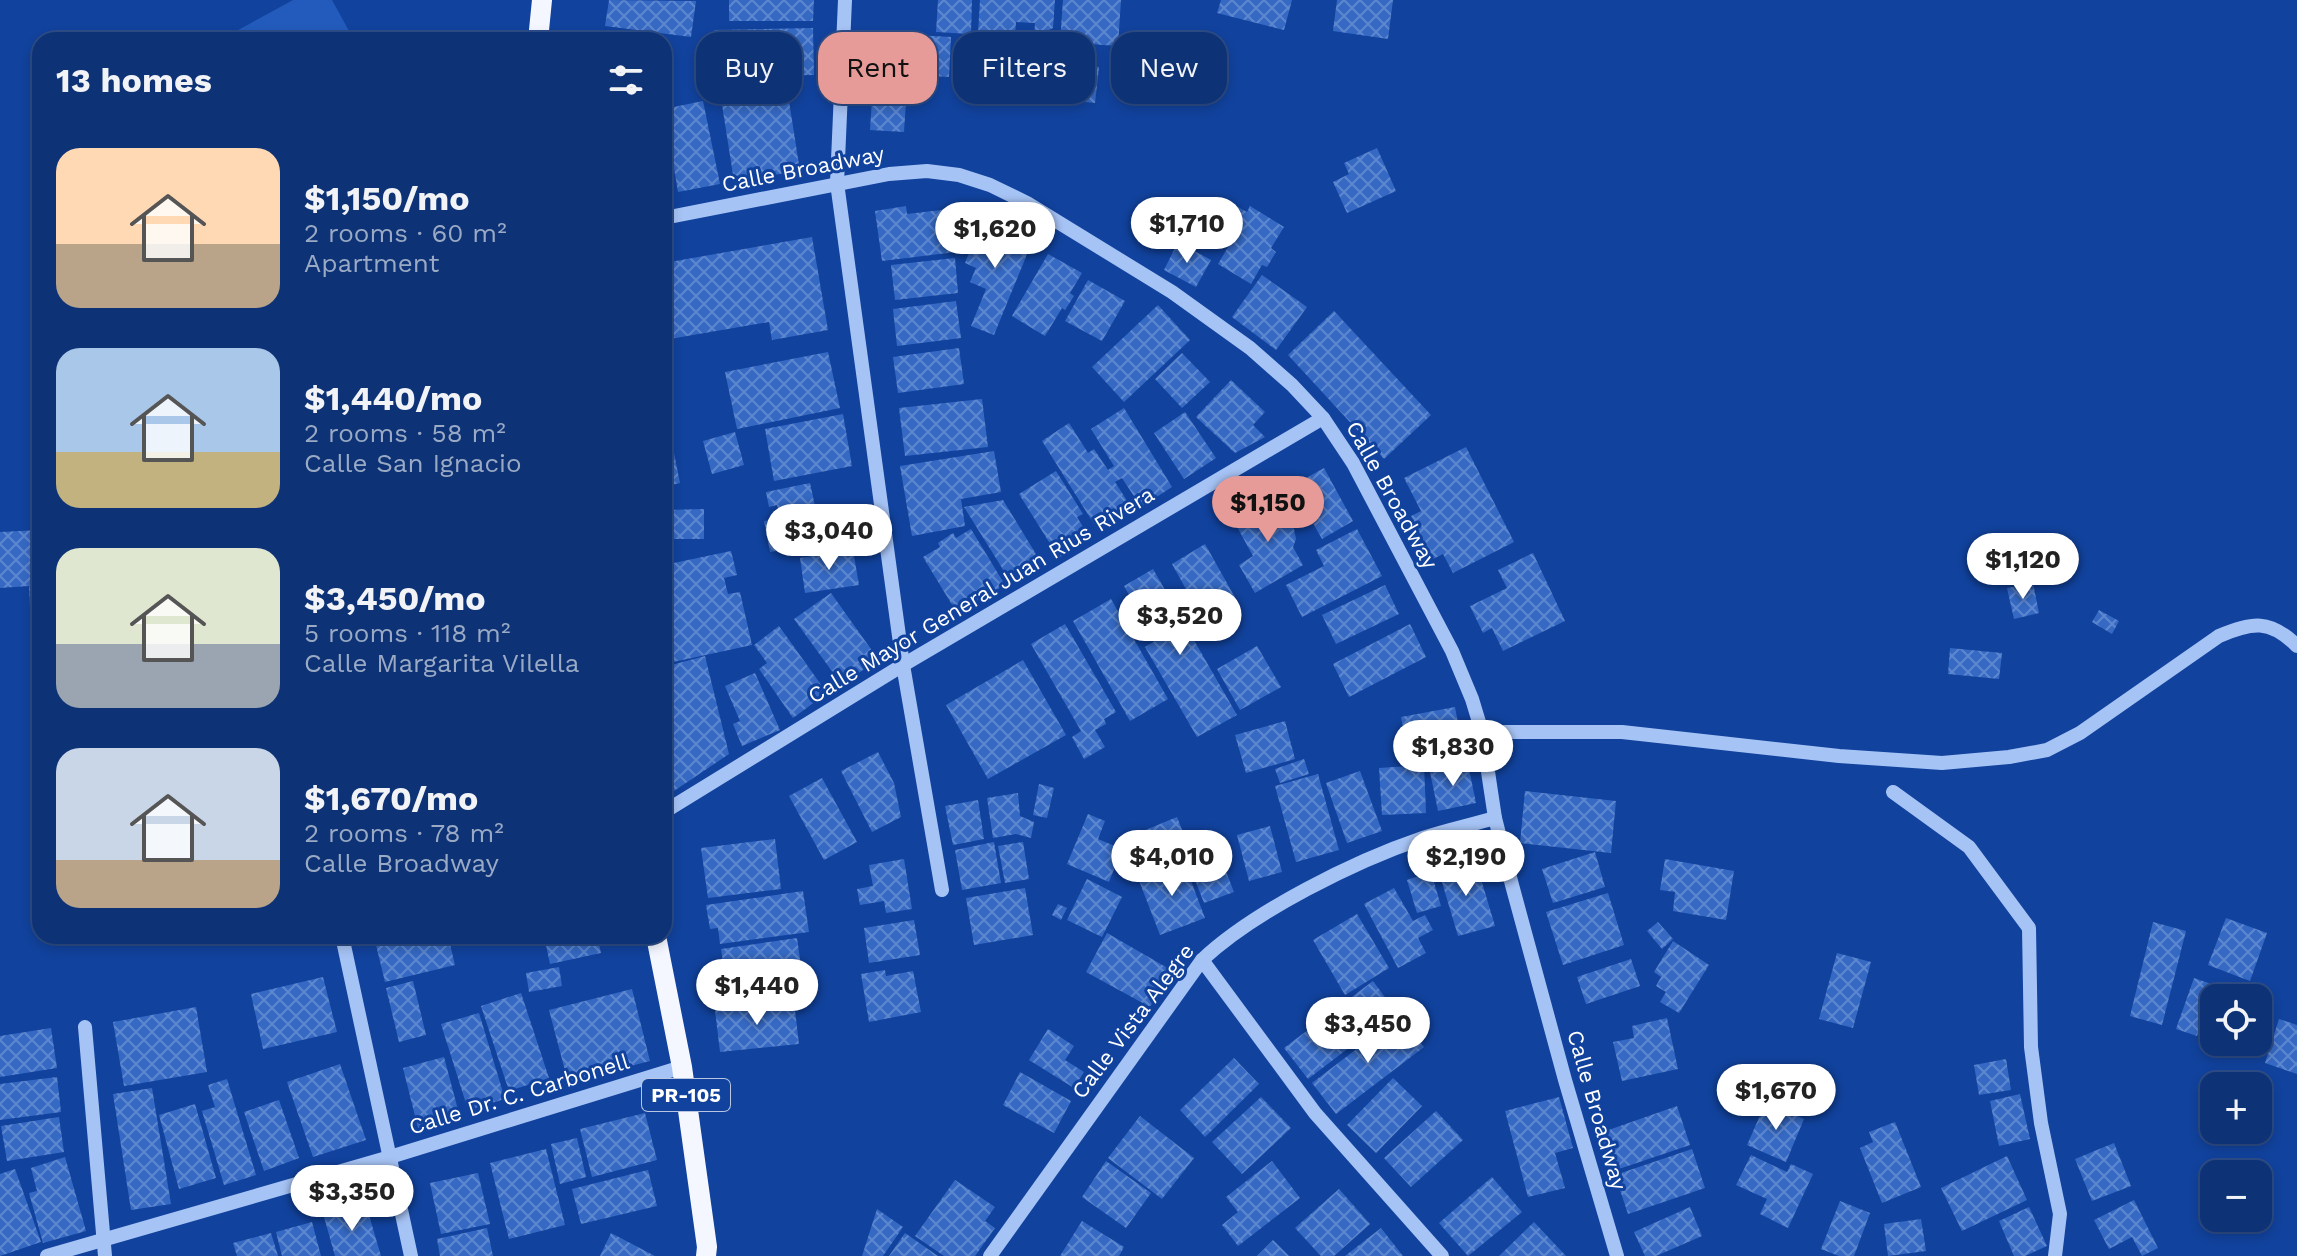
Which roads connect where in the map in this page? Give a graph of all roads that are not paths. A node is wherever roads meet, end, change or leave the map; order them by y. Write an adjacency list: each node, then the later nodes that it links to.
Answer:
1 (542, 0): 3 (main road)
2 (845, 0): 4 (street)
3 (539, 32)
4 (837, 183): 5 (street, Calle Broadway); 6 (street, Calle Broadway); 8 (street)
5 (672, 216)
6 (1323, 418): 8 (street, Calle Mayor General Juan Rius Rivera); 9 (street, Calle Broadway)
7 (2297, 646): 9 (street)
8 (903, 665): 11 (street, Calle Mayor General Juan Rius Rivera); 13 (street)
9 (1482, 732): 12 (street, Calle Broadway)
10 (1893, 792): 28 (street)
11 (672, 807)
12 (1495, 818): 16 (street, Calle Vista Alegre); 27 (street, Calle Broadway)
13 (942, 890)
14 (344, 944): 19 (street)
15 (658, 944): 18 (main road, PR-105)
16 (1202, 960): 25 (street, Calle Vista Alegre); 26 (street)
17 (85, 1027): 20 (street)
18 (682, 1067): 19 (street, Calle Dr. C. Carbonell); 24 (main road, PR-105)
19 (390, 1157): 20 (street, Calle Dr. C. Carbonell); 23 (street)
20 (104, 1239): 21 (street, Calle Dr. C. Carbonell); 22 (street)
21 (47, 1256)
22 (105, 1256)
23 (411, 1256)
24 (706, 1256)
25 (990, 1256)
26 (1442, 1256)
27 (1617, 1256)
28 (2055, 1256)

